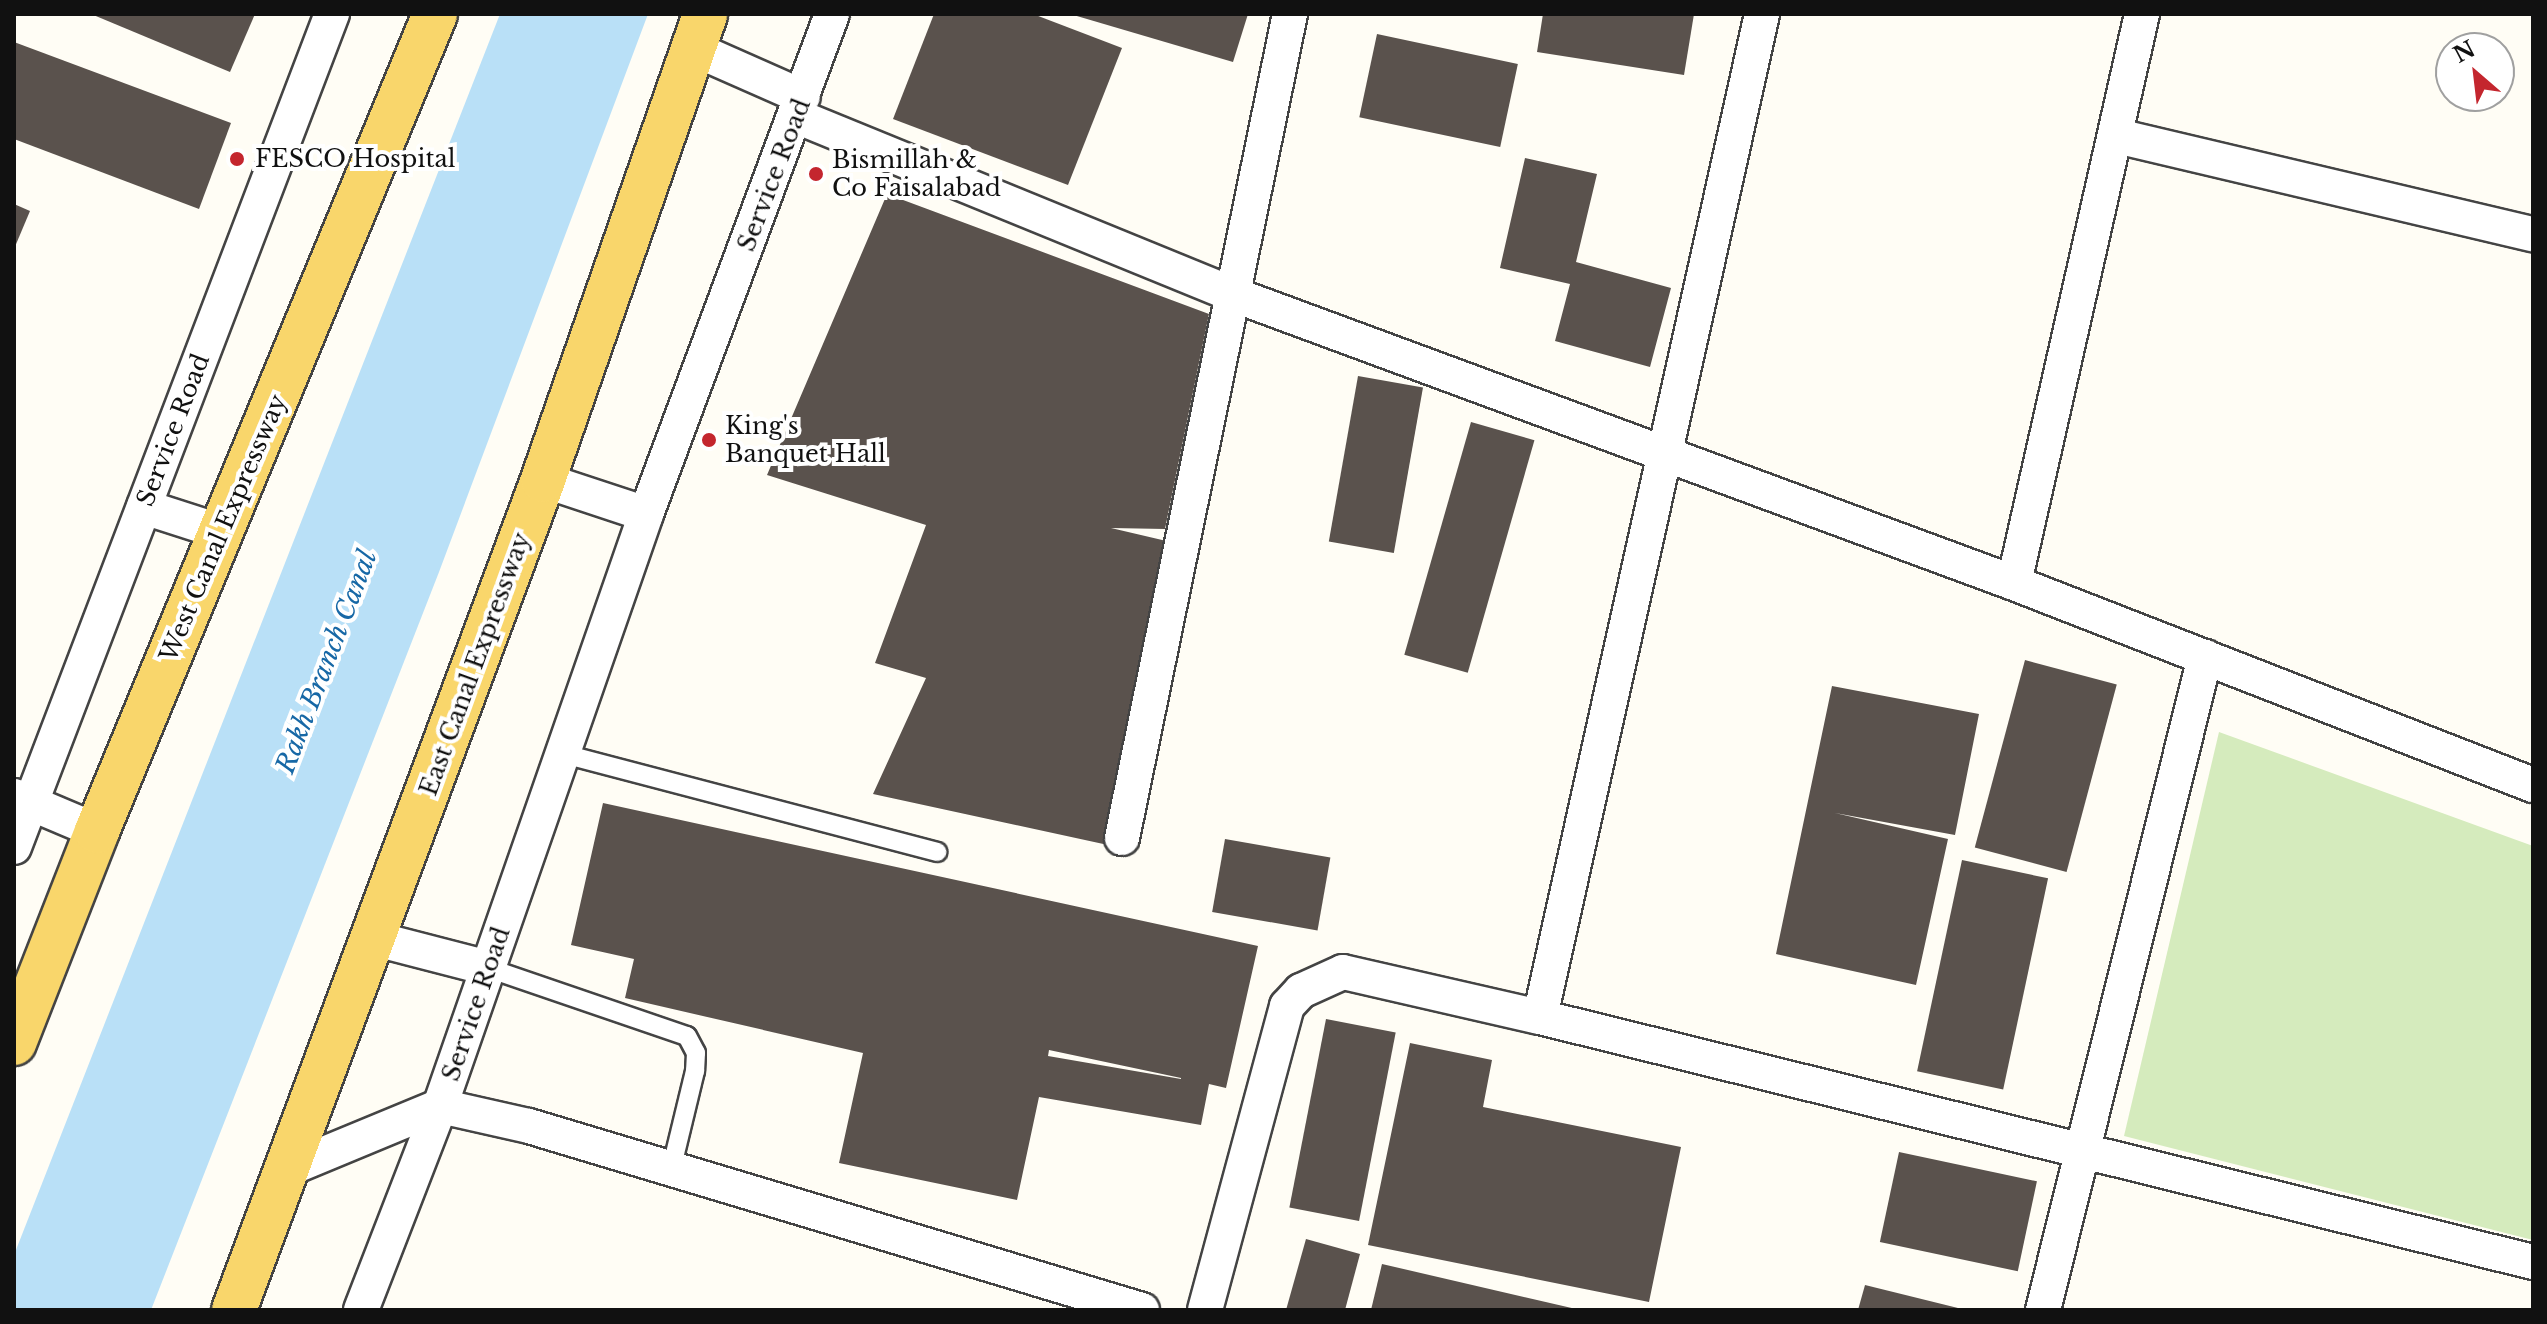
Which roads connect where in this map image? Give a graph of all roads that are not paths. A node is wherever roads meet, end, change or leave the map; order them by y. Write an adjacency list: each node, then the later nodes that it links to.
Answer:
1 (332, 14): 14 (street, Service Road)
2 (435, 14): 16 (main road, West Canal Expressway)
3 (832, 14): 8 (street, Service Road)
4 (1290, 14): 11 (street)
5 (1762, 14): 12 (street)
6 (2142, 14): 9 (street)
7 (699, 31): 8 (street); 13 (main road, East Canal Expressway)
8 (800, 107): 11 (street); 15 (street, Service Road)
9 (2117, 136): 10 (street); 17 (street)
10 (2533, 234)
11 (1232, 294): 12 (street); 23 (street)
12 (1662, 453): 17 (street); 28 (street)
13 (543, 480): 15 (street); 26 (main road, East Canal Expressway)
14 (144, 507): 16 (street); 21 (street, Service Road)
15 (646, 514): 19 (street, Service Road)
16 (222, 532): 22 (main road, West Canal Expressway)
17 (2014, 583): 18 (street)
18 (2205, 657): 20 (street); 31 (street)
19 (564, 754): 25 (lane); 27 (street, Service Road)
20 (2533, 785)
21 (23, 799): 22 (street); 24 (street, Service Road)
22 (97, 831): 29 (main road, West Canal Expressway)
23 (1122, 838)
24 (14, 847)
25 (937, 852)
26 (372, 938): 27 (street); 32 (main road, East Canal Expressway)
27 (488, 968): 30 (street, Service Road); 33 (lane)
28 (1540, 1017): 31 (street); 38 (street)
29 (14, 1043)
30 (440, 1106): 32 (street); 33 (street); 36 (street, Service Road)
31 (2081, 1150): 34 (street); 39 (street)
32 (288, 1169): 35 (main road, East Canal Expressway)
33 (671, 1170): 37 (street)
34 (2533, 1262)
35 (234, 1310)
36 (361, 1310)
37 (1142, 1310)
38 (1205, 1310)
39 (2043, 1310)

